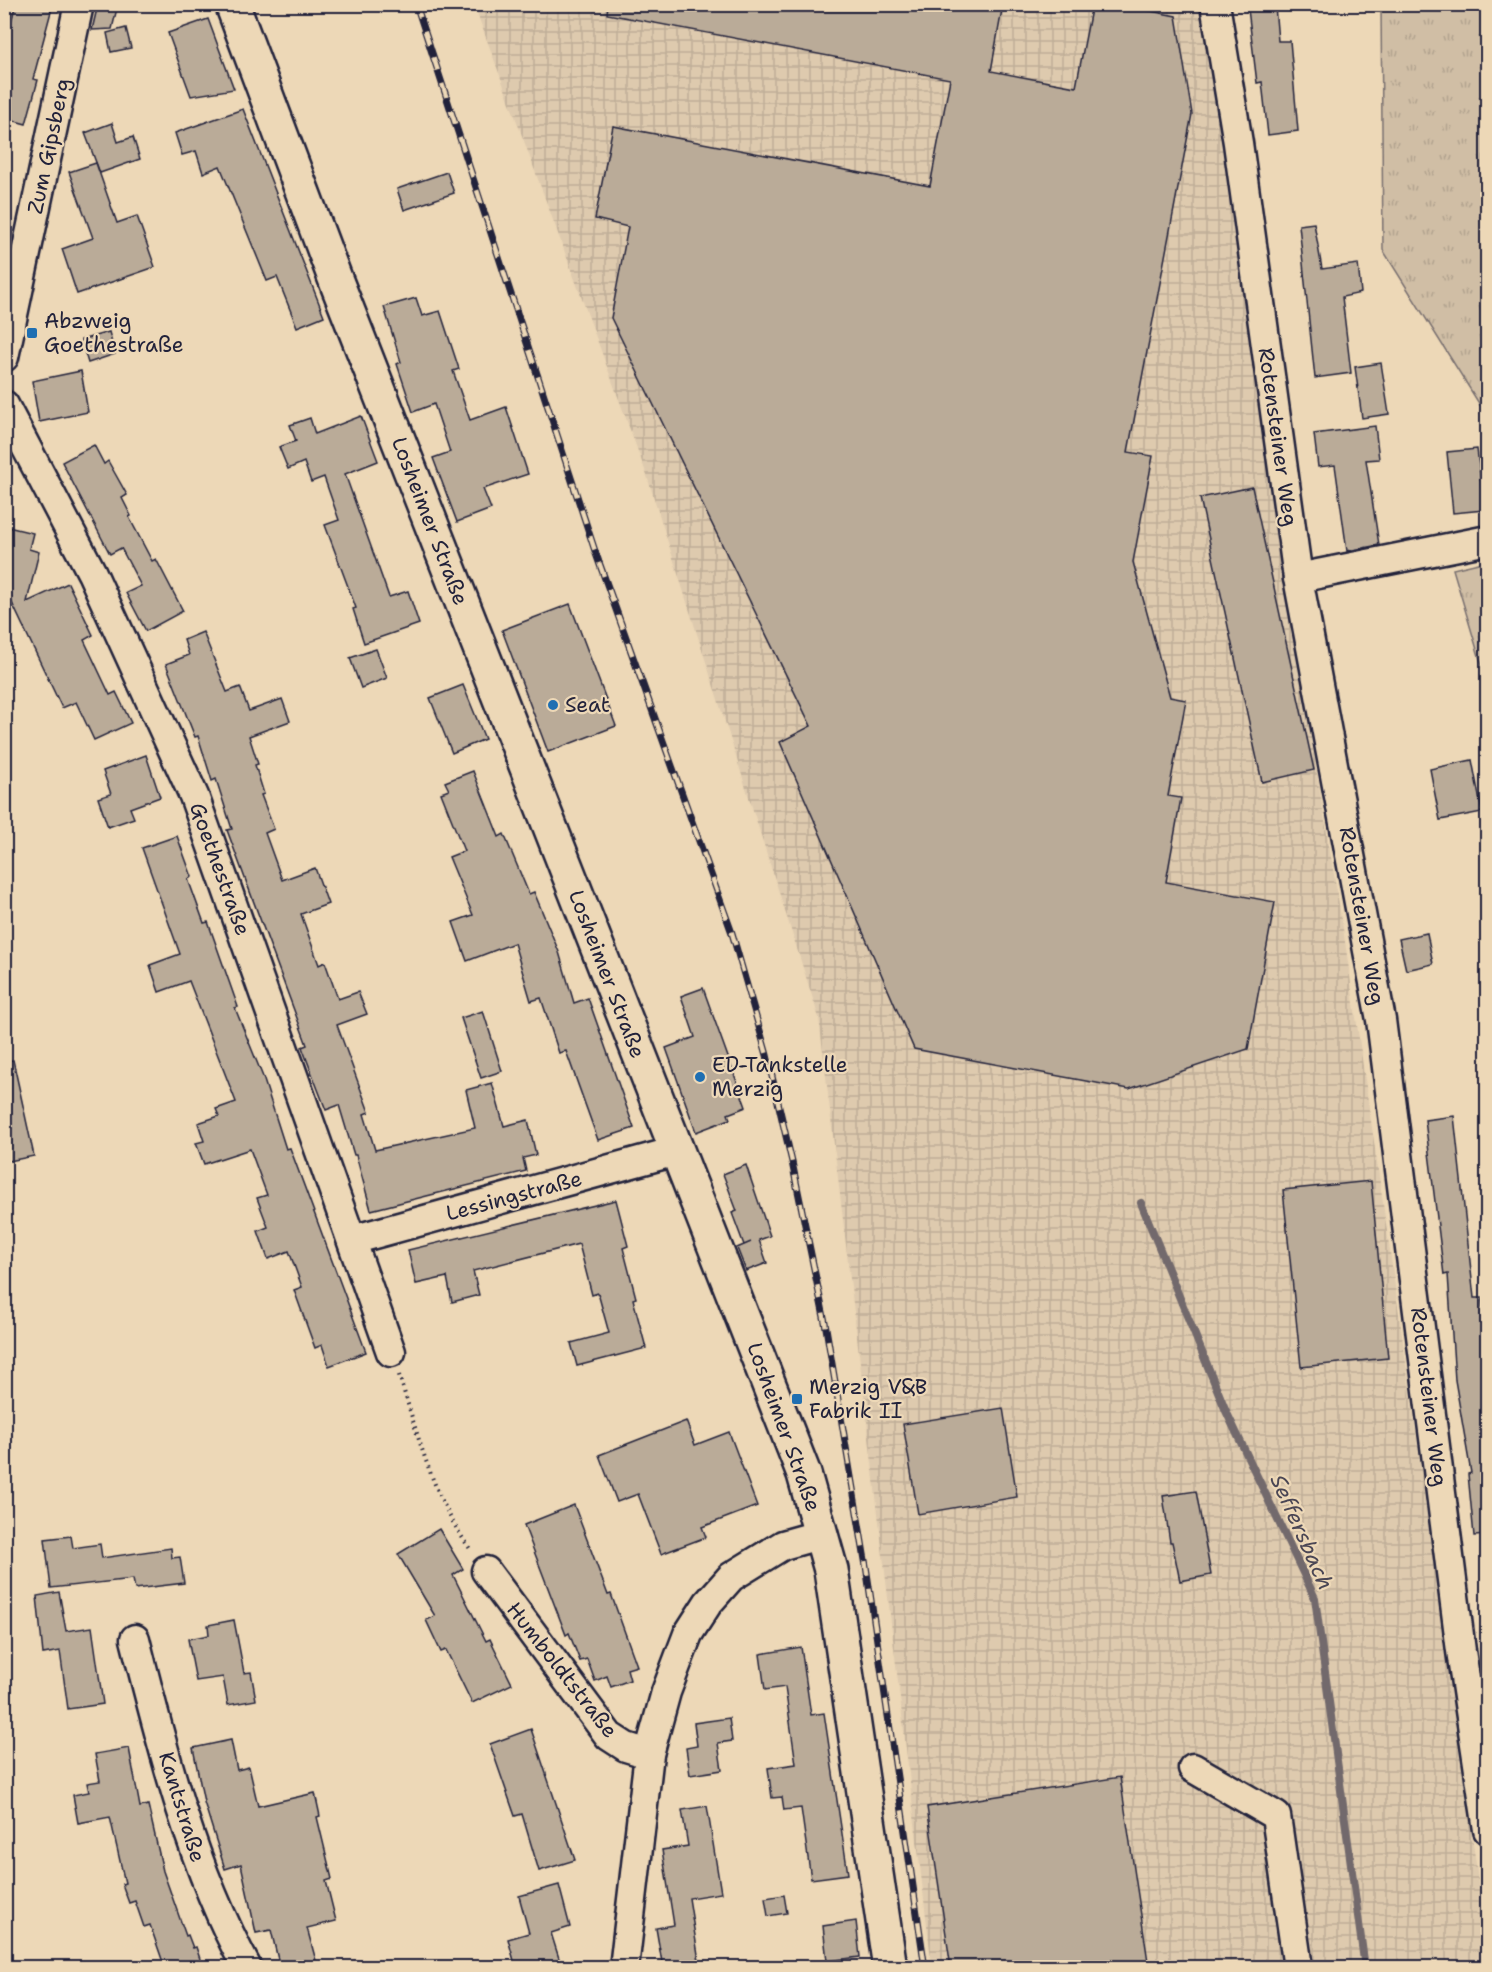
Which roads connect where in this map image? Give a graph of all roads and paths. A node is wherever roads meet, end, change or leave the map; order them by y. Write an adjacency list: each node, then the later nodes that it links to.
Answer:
1 (79, 4): 4 (street, Zum Gipsberg)
2 (232, 4): 8 (main road, Losheimer Straße)
3 (1215, 4): 7 (street, Rotensteiner Weg)
4 (4, 357)
5 (4, 405): 9 (street, Goethestraße)
6 (1488, 540): 7 (street)
7 (1298, 578): 16 (street, Rotensteiner Weg)
8 (676, 1151): 9 (street, Lessingstraße); 11 (main road, Losheimer Straße)
9 (352, 1240): 10 (street, Goethestraße)
10 (391, 1352): 12 (path)
11 (822, 1534): 14 (street); 19 (main road, Losheimer Straße)
12 (486, 1571): 14 (street, Humboldtstraße)
13 (135, 1639): 17 (street, Kantstraße)
14 (650, 1754): 18 (street)
15 (1193, 1768): 20 (street)
16 (1488, 1830)
17 (247, 1968)
18 (624, 1968)
19 (890, 1968)
20 (1298, 1968)

